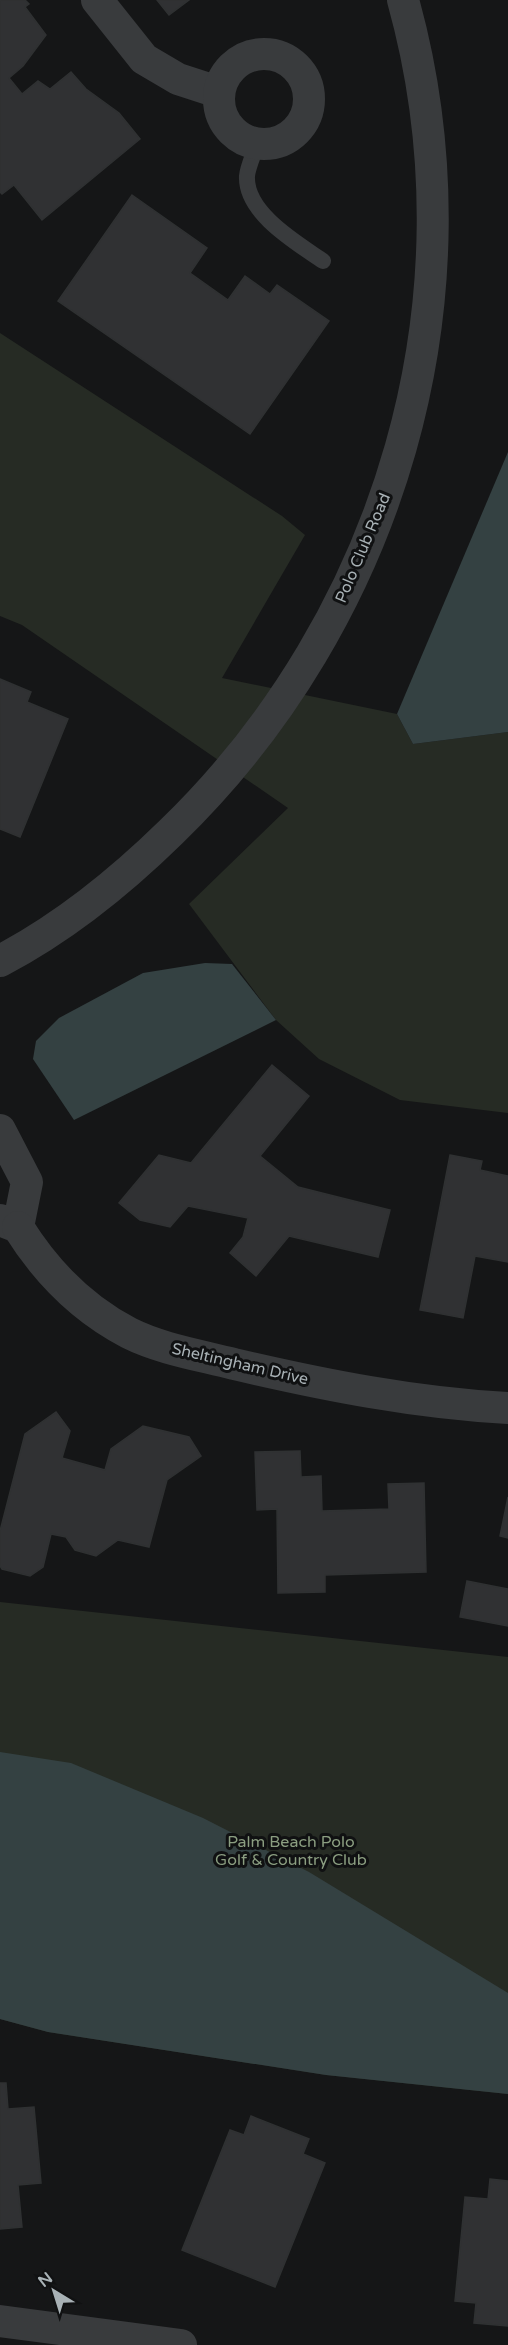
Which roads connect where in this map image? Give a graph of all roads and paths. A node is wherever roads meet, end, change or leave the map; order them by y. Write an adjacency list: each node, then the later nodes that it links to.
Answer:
1 (97, 0): 3 (street)
2 (403, 0): 6 (street, Polo Club Road)
3 (218, 92): 4 (street); 4 (street)
4 (256, 144): 5 (lane)
5 (323, 261)
6 (0, 961)
7 (0, 1130): 8 (street, Sheltingham Drive)
8 (9, 1224): 9 (street, Sheltingham Drive)
9 (508, 1408)
10 (0, 2320): 11 (street)
11 (181, 2345)

